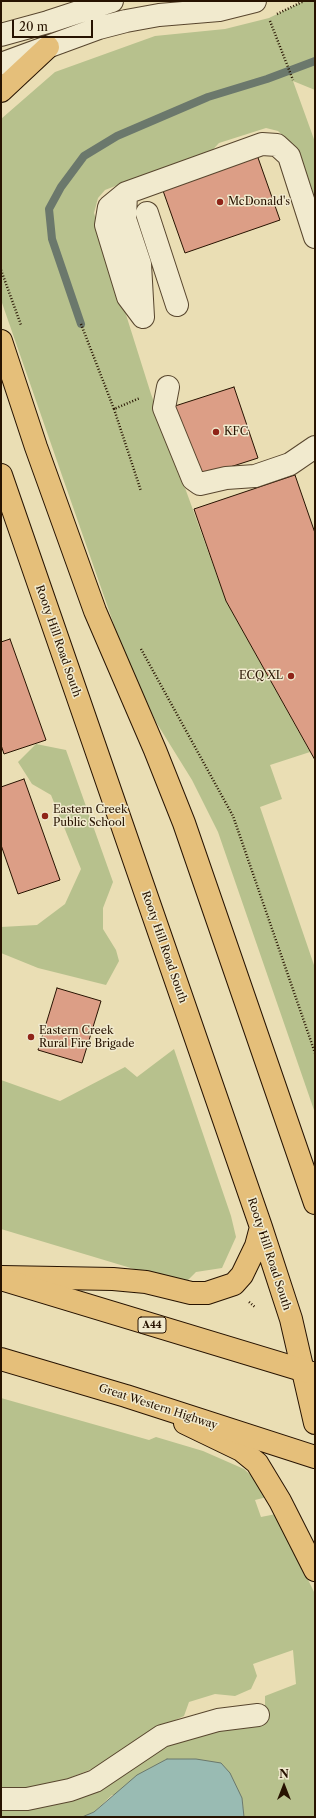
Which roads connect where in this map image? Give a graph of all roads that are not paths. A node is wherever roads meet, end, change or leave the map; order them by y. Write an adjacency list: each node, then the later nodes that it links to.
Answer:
1 (112, 1): 3 (street)
2 (255, 1): 4 (street)
3 (1, 35)
4 (48, 47): 5 (street); 6 (main road)
5 (1, 64)
6 (1, 91)
7 (147, 213): 9 (street)
8 (315, 237): 10 (street)
9 (177, 305)
10 (143, 317)
11 (1, 341): 15 (main road)
12 (168, 387): 13 (street)
13 (315, 447)
14 (1, 475): 16 (main road, Rooty Hill Road South)
15 (315, 1203)
16 (261, 1227): 17 (main road); 19 (main road, Rooty Hill Road South)
17 (1, 1278): 19 (main road, A44)
18 (1, 1359): 20 (main road, Great Western Highway)
19 (309, 1373): 21 (main road, Rooty Hill Road South)
20 (126, 1396): 22 (main road, Great Western Highway); 23 (main road)
21 (315, 1423)
22 (315, 1457)
23 (315, 1570)
24 (258, 1715): 25 (street)
25 (1, 1799)

